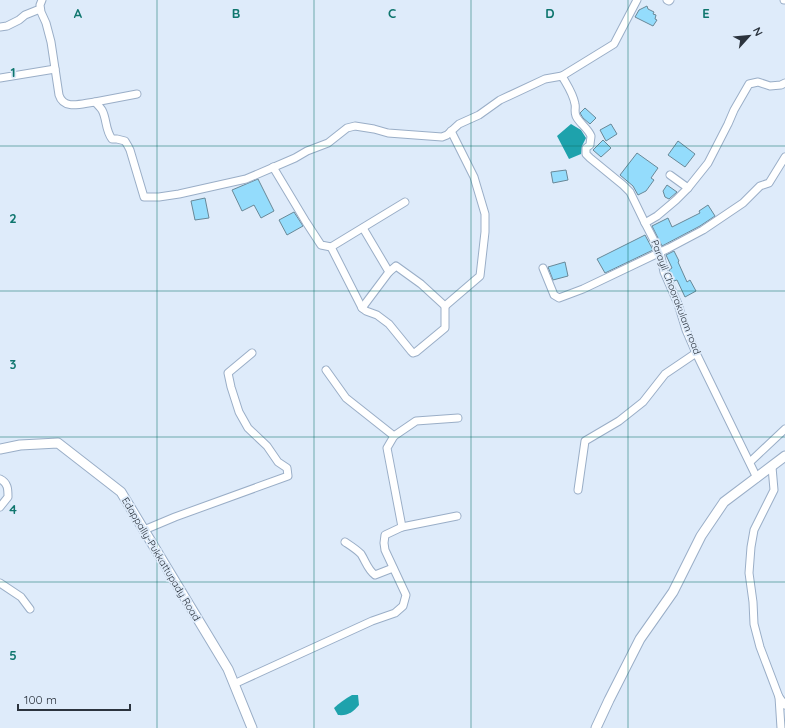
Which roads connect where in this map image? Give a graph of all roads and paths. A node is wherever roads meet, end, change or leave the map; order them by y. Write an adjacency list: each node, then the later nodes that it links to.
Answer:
1 (42, 0): 5 (street)
2 (637, 0): 8 (street)
3 (667, 0): 4 (street)
4 (670, 0)
5 (40, 8): 6 (street); 7 (street)
6 (0, 27)
7 (55, 69): 9 (street); 12 (street)
8 (562, 76): 13 (street); 19 (street)
9 (0, 78)
10 (784, 85): 17 (street)
11 (137, 94): 12 (street)
12 (96, 102): 15 (street)
13 (451, 131): 15 (street); 25 (street)
14 (785, 157): 22 (street)
15 (273, 167): 21 (street)
16 (670, 175): 17 (street)
17 (688, 188): 19 (street)
18 (405, 202): 20 (street)
19 (645, 223): 22 (street, Parayil Choorakulam road)
20 (363, 228): 21 (street); 24 (street)
21 (331, 247): 26 (street)
22 (660, 252): 23 (street); 28 (street, Parayil Choorakulam road)
23 (543, 268)
24 (389, 272): 25 (street); 26 (street)
25 (445, 306): 26 (street)
26 (362, 308)
27 (252, 353): 43 (street)
28 (696, 353): 35 (street, Parayil Choorakulam road); 39 (street)
29 (326, 370): 32 (street)
30 (458, 418): 32 (street)
31 (785, 429): 35 (street)
32 (394, 436): 42 (street)
33 (0, 449): 43 (main road, Edappally-Pukkattupady Road)
34 (785, 456): 36 (main road)
35 (750, 462): 37 (street, Parayil Choorakulam road)
36 (772, 467): 37 (main road); 49 (street)
37 (757, 478): 52 (main road)
38 (0, 479): 40 (street)
39 (578, 490)
40 (0, 507)
41 (457, 516): 42 (street)
42 (402, 527): 45 (street)
43 (144, 530): 48 (main road, Edappally-Pukkattupady Road)
44 (345, 542): 45 (street)
45 (394, 568): 48 (street)
46 (0, 583): 47 (street)
47 (30, 609)
48 (234, 684): 51 (main road, Edappally-Pukkattupady Road)
49 (779, 697): 50 (street); 53 (street)
50 (785, 705)
51 (252, 728)
52 (596, 728)
53 (781, 728)

